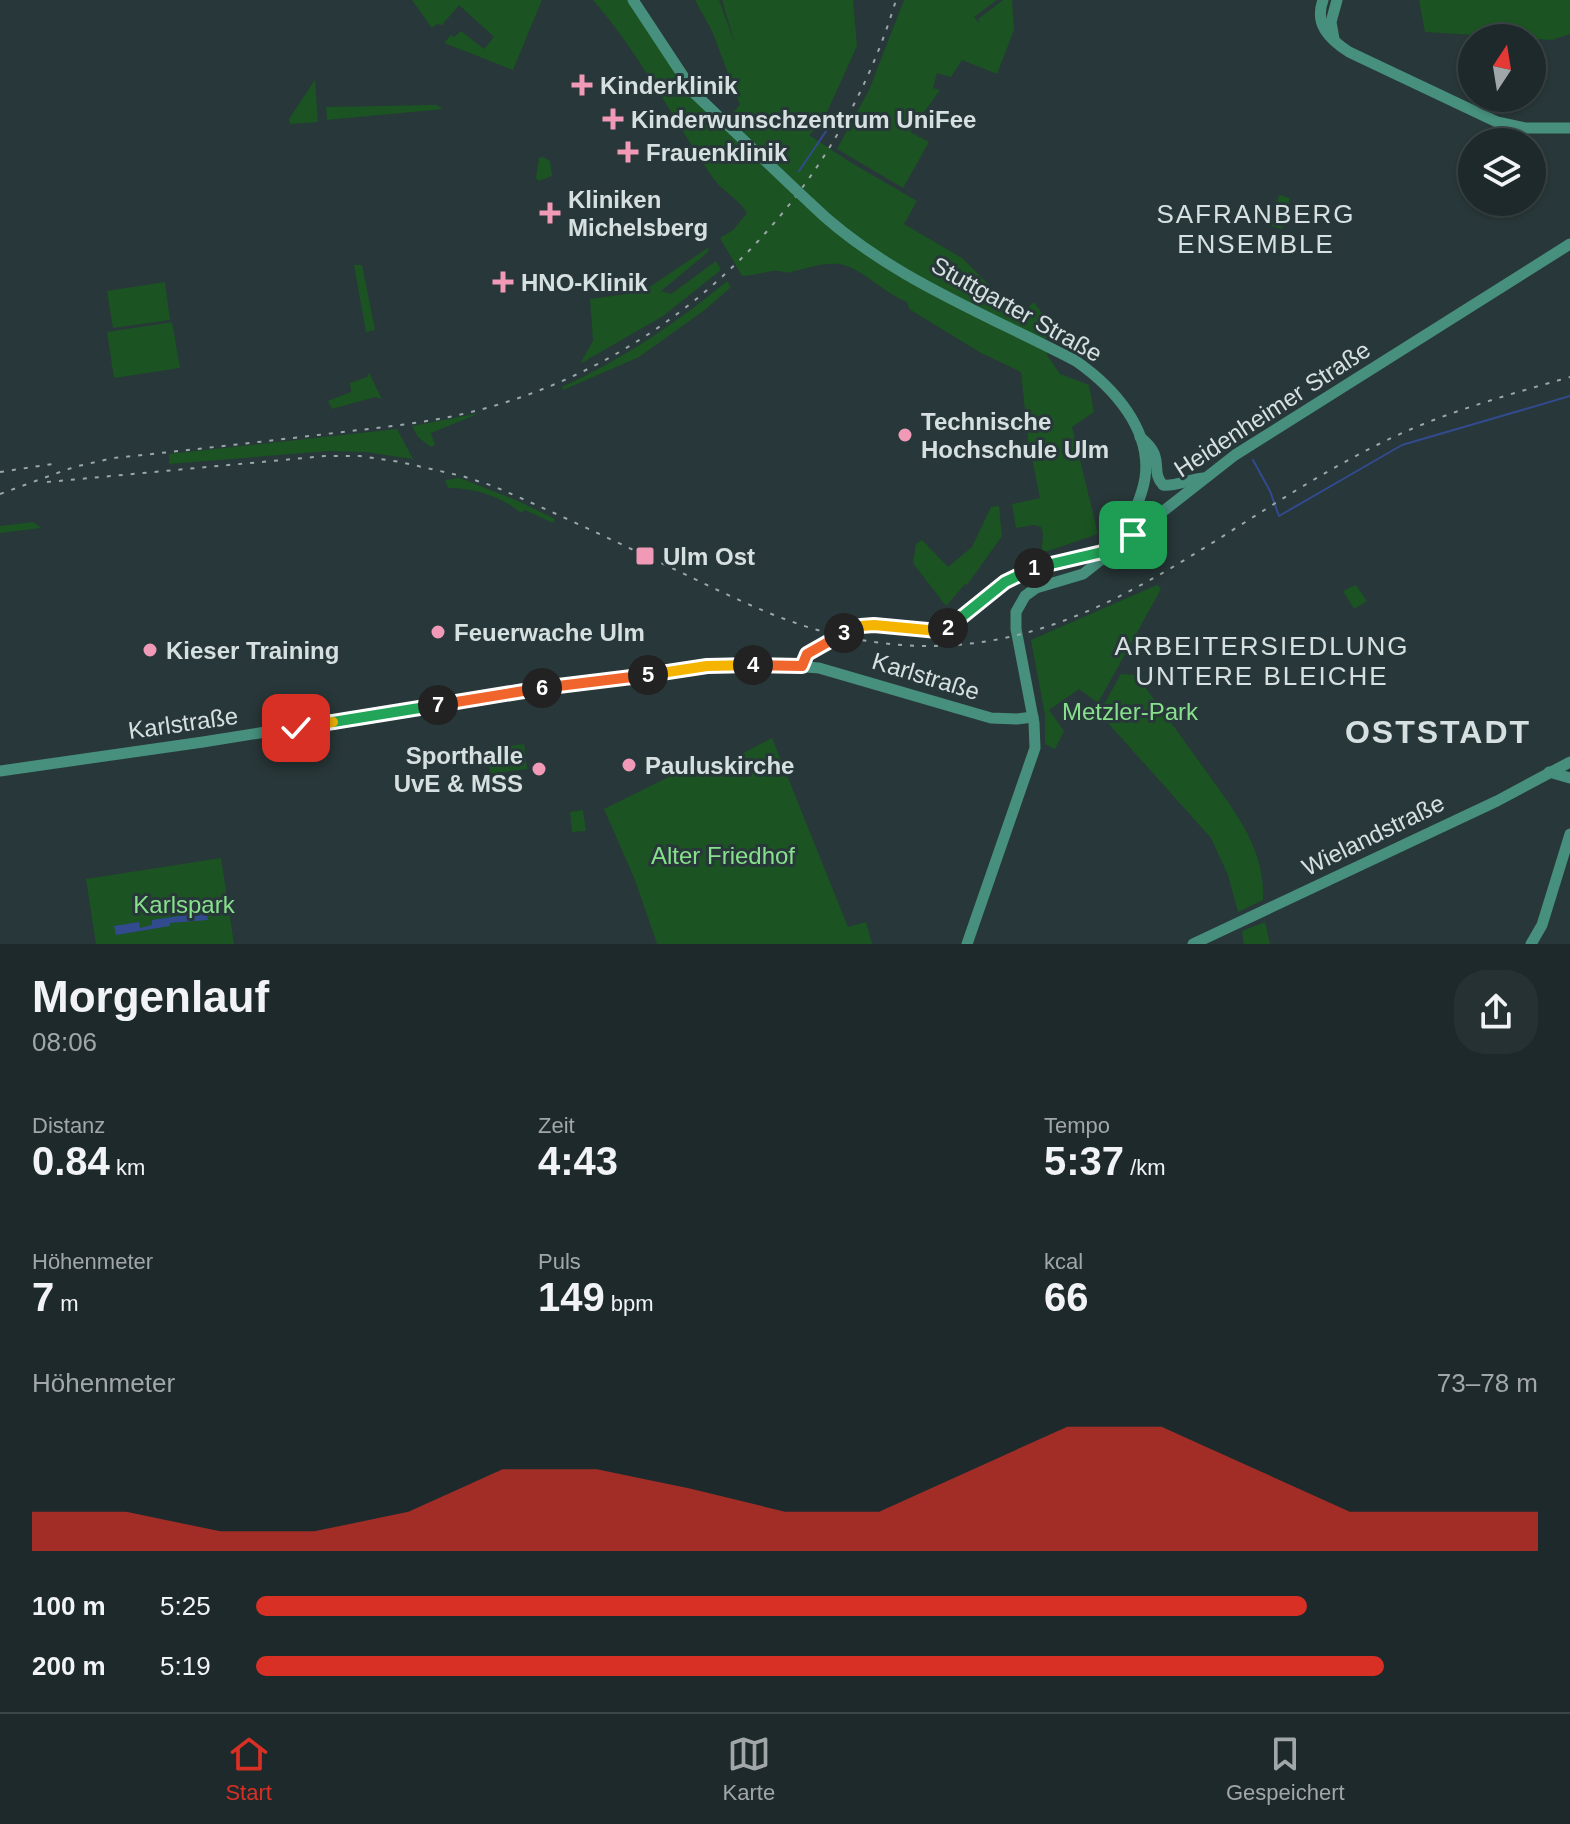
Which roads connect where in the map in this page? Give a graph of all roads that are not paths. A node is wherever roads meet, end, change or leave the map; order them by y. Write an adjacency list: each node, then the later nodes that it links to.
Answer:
1 (633, 0): 7 (main road, Stuttgarter Straße, bridge)
2 (1323, 0): 4 (main road)
3 (1337, 0): 4 (main road)
4 (1337, 43): 5 (main road)
5 (1570, 128)
6 (1570, 244): 8 (main road, Heidenheimer Straße)
7 (1140, 437): 8 (main road); 9 (main road, Stuttgarter Straße)
8 (1203, 478): 9 (main road, Heidenheimer Straße)
9 (1115, 549): 10 (main road); 11 (main road, Heidenheimer Straße)
10 (802, 666): 11 (main road, Karlstraße); 13 (main road, Karlstraße)
11 (1033, 717): 17 (main road, Heidenheimer Straße)
12 (1570, 762): 14 (main road, Wielandstraße)
13 (0, 771)
14 (1548, 772): 15 (main road); 18 (main road, Wielandstraße)
15 (1570, 778)
16 (1570, 834): 19 (main road)
17 (967, 944)
18 (1193, 944)
19 (1531, 944)

